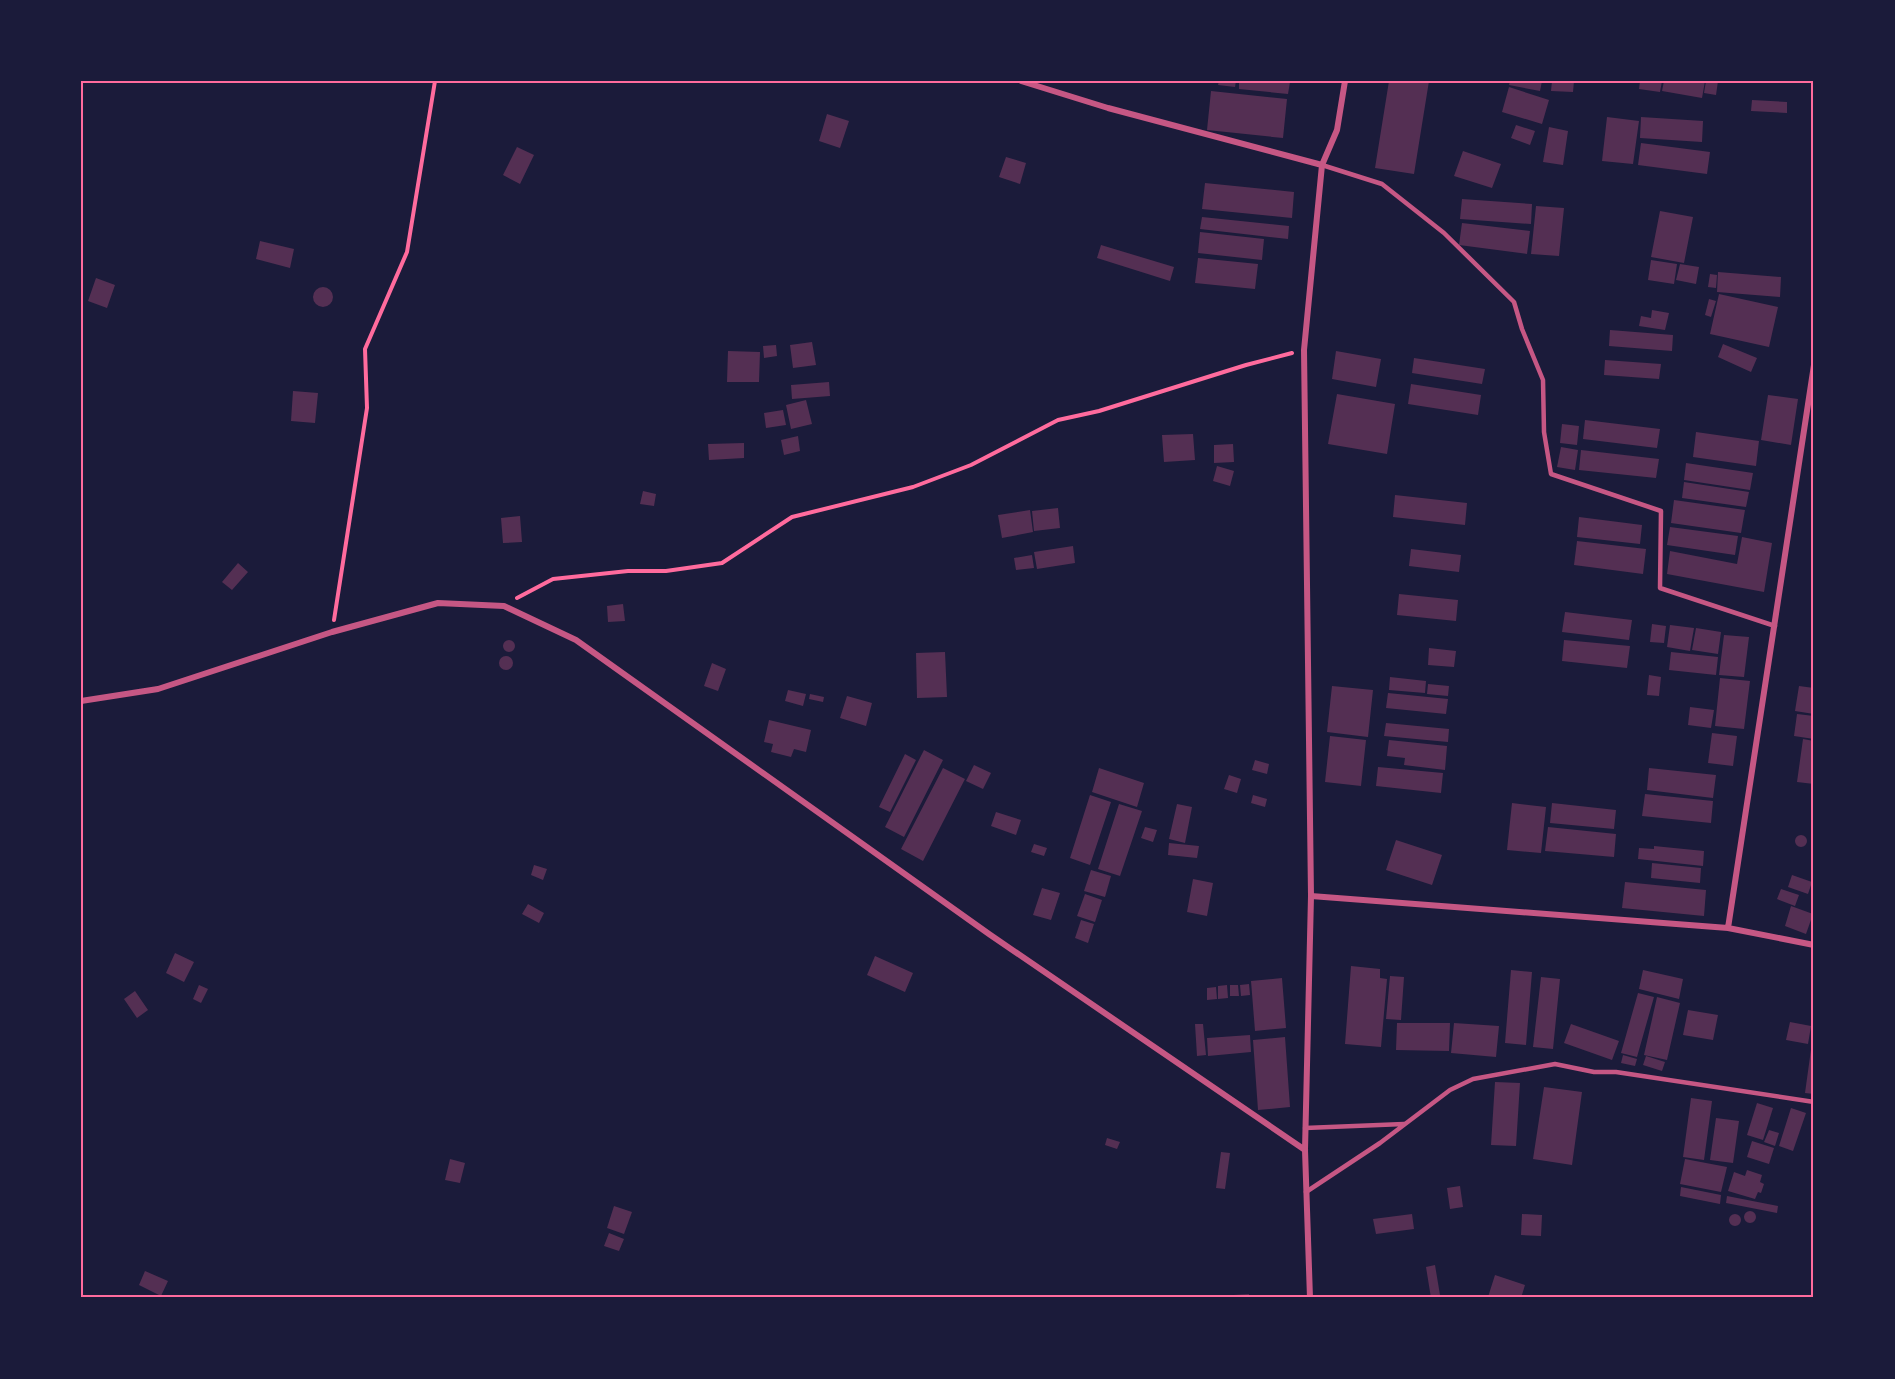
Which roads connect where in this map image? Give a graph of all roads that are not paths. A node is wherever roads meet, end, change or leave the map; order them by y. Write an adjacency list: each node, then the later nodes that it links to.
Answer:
1 (1021, 81): 3 (street)
2 (1345, 81): 3 (street)
3 (1322, 165): 5 (lane); 7 (street)
4 (1814, 365): 5 (street)
5 (1775, 626): 8 (street)
6 (81, 701): 13 (street)
7 (1311, 896): 8 (street); 12 (street)
8 (1728, 928): 9 (street)
9 (1814, 945)
10 (1814, 1102): 11 (lane)
11 (1404, 1124): 12 (lane); 14 (lane)
12 (1305, 1128): 13 (street)
13 (1305, 1150): 14 (street)
14 (1306, 1192): 15 (street)
15 (1310, 1298)

